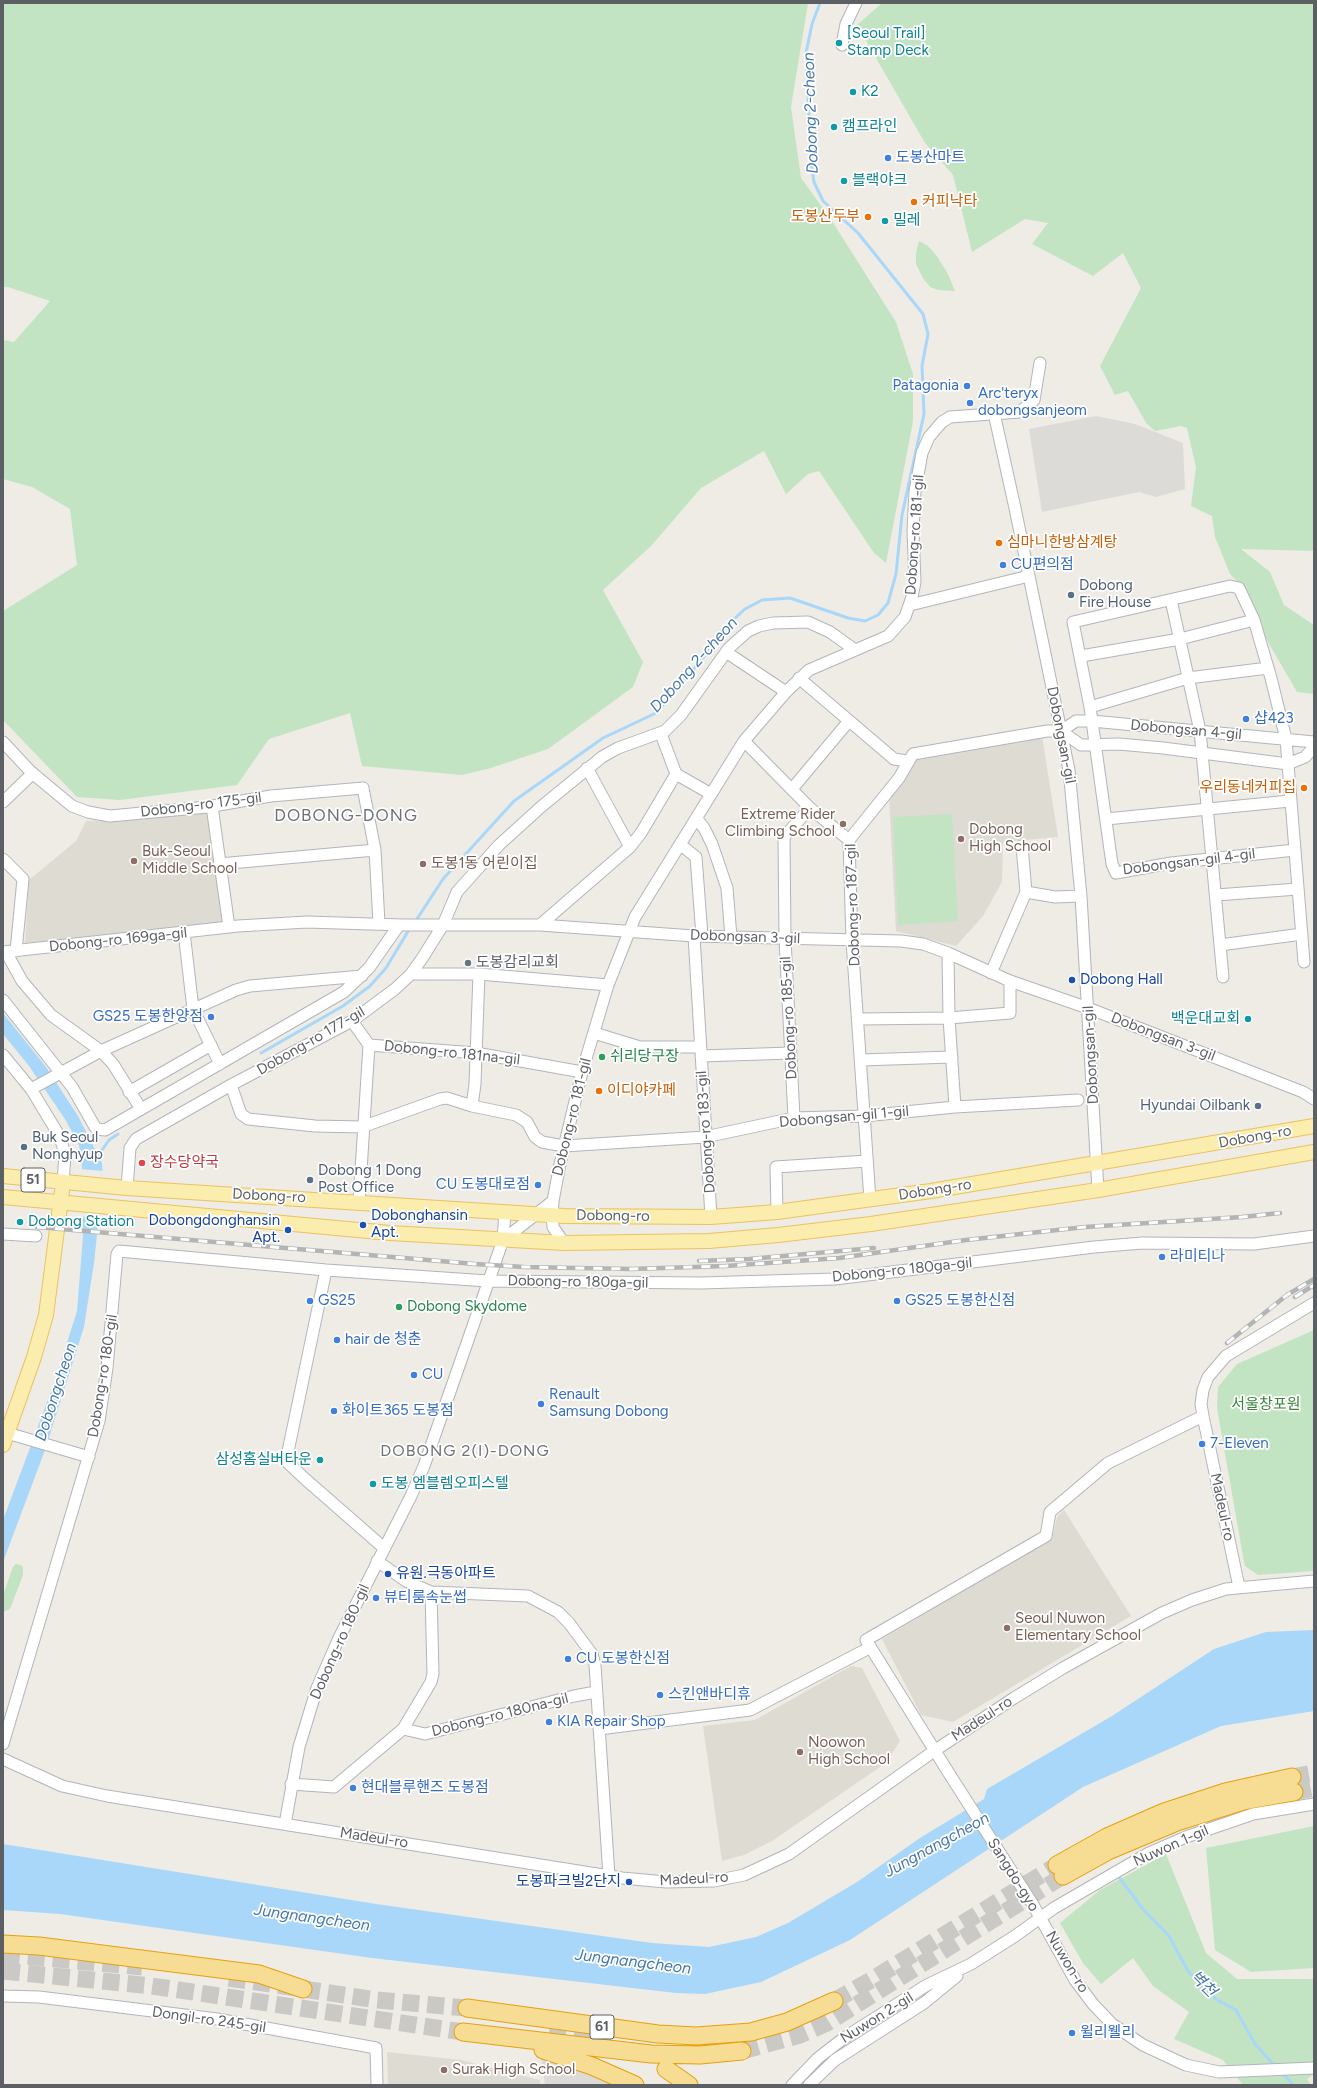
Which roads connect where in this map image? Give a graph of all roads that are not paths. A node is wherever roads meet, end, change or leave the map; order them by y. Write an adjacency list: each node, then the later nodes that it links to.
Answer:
1 (856, 3): 2 (street)
2 (842, 45)
3 (1040, 363): 4 (street, Dobong-ro 181-gil)
4 (994, 413): 5 (street, Dobongsan-gil); 7 (street, Dobong-ro 181-gil)
5 (1029, 576): 7 (street); 20 (street, Dobongsan-gil)
6 (1171, 600): 8 (street, Dobongsan-gil 4-gil); 9 (street); 12 (street, Dobongsan-gil 4-gil)
7 (910, 605): 10 (street, Dobong-ro 181-gil)
8 (1254, 620): 9 (street); 13 (street, Dobongsan-gil 4-gil)
9 (1180, 639): 12 (street); 15 (street)
10 (855, 650): 11 (street, Dobong-ro 177-gil); 14 (street, Dobong-ro 181-gil)
11 (726, 652): 16 (street); 22 (street, Dobong-ro 177-gil)
12 (1081, 656): 17 (street, Dobongsan-gil 4-gil)
13 (1268, 668): 15 (street); 23 (street, Dobongsan-gil 4-gil)
14 (798, 678): 16 (street, Dobong-ro 181-gil); 18 (street)
15 (1188, 678): 17 (street); 21 (street)
16 (786, 692): 24 (street, Dobong-ro 181-gil)
17 (1090, 707): 19 (street, Dobongsan-gil 4-gil)
18 (849, 721): 30 (street); 35 (street)
19 (1092, 721): 20 (street, Dobongsan 4-gil); 21 (street, Dobongsan 4-gil); 27 (street, Dobongsan-gil 4-gil)
20 (1061, 731): 27 (street); 30 (street); 56 (street, Dobongsan-gil)
21 (1200, 731): 23 (street, Dobongsan 4-gil); 28 (street)
22 (661, 734): 32 (street, Dobong-ro 177-gil); 34 (street)
23 (1286, 739): 26 (street, Dobongsan 4-gil); 31 (street, Dobongsan-gil 4-gil)
24 (744, 741): 35 (street); 36 (street, Dobong-ro 181-gil)
25 (3, 742): 33 (street, Dobong-ro 175-gil)
26 (1314, 742)
27 (1096, 744): 28 (street); 43 (street, Dobongsan-gil 4-gil)
28 (1202, 747): 31 (street); 41 (street)
29 (1314, 747): 31 (street)
30 (907, 761): 44 (street, Dobong-ro 187-gil)
31 (1288, 764): 37 (street, Dobongsan-gil 4-gil)
32 (587, 768): 47 (street); 59 (street, Dobong-ro 177-gil)
33 (33, 773): 38 (street); 39 (street, Dobong-ro 175-gil)
34 (676, 774): 36 (street); 47 (street)
35 (792, 789): 40 (street)
36 (711, 794): 42 (street, Dobong-ro 181-gil)
37 (1290, 801): 41 (street); 49 (street, Dobongsan-gil 4-gil)
38 (3, 802)
39 (212, 806): 48 (street, Dobong-ro 175-gil); 52 (street)
40 (810, 808): 44 (street); 67 (street, Dobong-ro 185-gil)
41 (1207, 810): 43 (street); 50 (street)
42 (697, 819): 45 (street, Dobong-ro 181-gil); 66 (street)
43 (1106, 819): 50 (street, Dobongsan-gil 4-gil)
44 (849, 840): 68 (street, Dobong-ro 187-gil)
45 (681, 845): 63 (street, Dobong-ro 181-gil); 65 (street)
46 (1022, 846): 54 (street)
47 (630, 847): 60 (street)
48 (375, 850): 52 (street); 57 (street, Dobong-ro 175-gil)
49 (1294, 850): 50 (street, Dobongsan-gil 4-gil); 53 (street, Dobongsan-gil 4-gil)
50 (1213, 858): 55 (street)
51 (3, 859): 70 (street)
52 (219, 864): 61 (street)
53 (1298, 889): 55 (street); 64 (street, Dobongsan-gil 4-gil)
54 (1026, 892): 56 (street); 73 (street)
55 (1216, 895): 69 (street)
56 (1081, 896): 81 (street, Dobongsan-gil)
57 (379, 924): 58 (street, Dobong-ro 169ga-gil); 61 (street, Dobong-ro 169ga-gil)
58 (401, 925): 59 (street, Dobong-ro 169ga-gil); 76 (street, Dobong-ro 177-gil)
59 (440, 925): 60 (street, Dobongsan 3-gil); 74 (street, Dobong-ro 177-gil)
60 (540, 925): 63 (street, Dobongsan 3-gil)
61 (229, 927): 62 (street, Dobong-ro 169ga-gil)
62 (184, 932): 70 (street, Dobong-ro 169ga-gil); 82 (street)
63 (627, 932): 65 (street, Dobongsan 3-gil); 79 (street, Dobong-ro 181-gil)
64 (1302, 934): 69 (street); 72 (street, Dobongsan-gil 4-gil)
65 (698, 936): 66 (street, Dobongsan 3-gil); 90 (street, Dobong-ro 183-gil)
66 (731, 937): 67 (street, Dobongsan 3-gil)
67 (785, 939): 68 (street, Dobongsan 3-gil); 92 (street, Dobong-ro 185-gil)
68 (852, 941): 71 (street, Dobongsan 3-gil); 84 (street, Dobong-ro 187-gil)
69 (1220, 945): 77 (street)
70 (8, 952): 89 (street)
71 (948, 954): 73 (street, Dobongsan 3-gil); 83 (street)
72 (1304, 962)
73 (991, 973): 78 (street, Dobongsan 3-gil)
74 (411, 974): 75 (street); 85 (street, Dobong-ro 177-gil)
75 (479, 974): 79 (street); 91 (street)
76 (362, 976): 82 (street); 96 (street, Dobong-ro 177-gil)
77 (1223, 977)
78 (1010, 981): 81 (street, Dobongsan 3-gil); 83 (street)
79 (608, 985): 86 (street, Dobong-ro 181-gil)
80 (3, 1000): 98 (street)
81 (1088, 1008): 102 (street, Dobongsan 3-gil); 115 (street, Dobongsan-gil)
82 (193, 1009): 87 (street); 89 (street)
83 (950, 1018): 84 (street); 94 (street)
84 (859, 1019): 95 (street, Dobong-ro 187-gil)
85 (352, 1021): 88 (street); 99 (street, Dobong-ro 177-gil)
86 (594, 1033): 90 (street); 97 (street, Dobong-ro 181-gil)
87 (211, 1045): 96 (street); 101 (street)
88 (369, 1045): 91 (street, Dobong-ro 181na-gil); 110 (street)
89 (101, 1051): 98 (street); 101 (street)
90 (701, 1052): 92 (street); 111 (street, Dobong-ro 183-gil)
91 (476, 1053): 97 (street, Dobong-ro 181na-gil); 104 (street)
92 (791, 1053): 108 (street, Dobong-ro 185-gil)
93 (3, 1055): 100 (street)
94 (952, 1057): 95 (street); 105 (street)
95 (861, 1060): 107 (street, Dobong-ro 187-gil)
96 (220, 1064): 106 (street, Dobong-ro 177-gil)
97 (582, 1072): 112 (street, Dobong-ro 181-gil)
98 (59, 1073): 100 (street); 106 (street, Dobong-ro 177-gil)
99 (231, 1085): 110 (street); 118 (street, Dobong-ro 177-gil)
100 (33, 1088): 117 (street)
101 (130, 1092): 106 (street)
102 (1314, 1099)
103 (1078, 1100): 105 (street, Dobongsan-gil 1-gil)
104 (472, 1106): 110 (street, Dobongsan-gil 1-gil); 112 (street, Dobongsan-gil 1-gil)
105 (955, 1107): 107 (street, Dobongsan-gil 1-gil)
106 (141, 1109)
107 (864, 1116): 108 (street, Dobongsan-gil 1-gil); 114 (street, Dobong-ro 187-gil)
108 (794, 1118): 111 (street, Dobongsan-gil 1-gil)
109 (1314, 1126): 115 (main road, Dobong-ro / 51)
110 (362, 1127): 122 (street)
111 (705, 1137): 112 (street, Dobongsan-gil 1-gil); 128 (street, Dobong-ro 183-gil)
112 (564, 1146): 124 (street, Dobong-ro 181-gil)
113 (1314, 1152): 119 (main road, Dobong-ro / 51)
114 (867, 1162): 121 (street, Dobong-ro 187-gil); 126 (street)
115 (1096, 1164): 119 (street, Dobongsan-gil); 121 (main road, Dobong-ro / 51)
116 (3, 1176): 117 (main road, Dobong-ro / 51)
117 (69, 1184): 118 (main road, Dobong-ro / 51); 123 (main road)
118 (124, 1188): 122 (main road, Dobong-ro / 51)
119 (1098, 1190): 133 (main road, Dobong-ro / 51)
120 (3, 1197): 123 (main road, Dobong-ro / 51)
121 (870, 1200): 126 (main road, Dobong-ro / 51)
122 (359, 1202): 125 (main road, Dobong-ro / 51)
123 (66, 1203): 132 (main road, Dobong-ro / 51); 138 (main road)
124 (553, 1208): 127 (main road, Dobong-ro / 51); 128 (main road, Dobong-ro / 51); 133 (street, Dobong-ro)
125 (505, 1212): 127 (main road, Dobong-ro / 51); 132 (street, Dobong-ro 180-gil)
126 (777, 1212): 128 (main road, Dobong-ro / 51)
127 (535, 1214): 132 (street)
128 (711, 1217)
129 (3, 1234): 130 (street)
130 (36, 1236)
131 (1314, 1236): 135 (street, Dobong-ro 180ga-gil)
132 (503, 1240): 133 (main road, Dobong-ro / 51); 135 (street, Dobong-ro 180-gil)
133 (564, 1242)
134 (326, 1270): 135 (street, Dobong-ro 180-gil); 139 (street, Dobong-ro 180-gil); 140 (street)
135 (488, 1281): 140 (street, Dobong-ro 180-gil)
136 (1314, 1303): 137 (street, Madeul-ro)
137 (1203, 1416): 143 (street, Madeul-ro); 145 (street)
138 (10, 1439): 139 (street)
139 (85, 1456): 149 (street, Dobong-ro 180-gil)
140 (384, 1548): 141 (street, Dobong-ro 180-gil)
141 (377, 1561): 144 (street); 152 (street, Dobong-ro 180-gil)
142 (1314, 1581): 143 (street)
143 (1239, 1587): 150 (street, Madeul-ro)
144 (431, 1592): 146 (street); 147 (street)
145 (867, 1644): 148 (street); 150 (street, Sangdo-gyo)
146 (596, 1692): 147 (street, Dobong-ro 180na-gil); 148 (street)
147 (403, 1729): 152 (street)
148 (599, 1729): 157 (street)
149 (3, 1744)
150 (934, 1751): 157 (street, Madeul-ro); 158 (street, Sangdo-gyo, bridge)
151 (3, 1759): 155 (street, Madeul-ro)
152 (291, 1784): 155 (street, Dobong-ro 180-gil)
153 (1293, 1784): 156 (highway)
154 (1314, 1804): 158 (street, Nuwon 1-gil)
155 (285, 1824): 157 (street, Madeul-ro)
156 (1060, 1870)
157 (609, 1876)
158 (1040, 1918): 160 (street, Nuwon 2-gil); 168 (street, Nuwon-ro)
159 (3, 1944): 161 (highway)
160 (971, 1964): 173 (street, Nuwon 2-gil); 174 (street, Nuwon 2-gil)
161 (303, 1989)
162 (3, 1996): 170 (street, Dongil-ro 245-gil)
163 (834, 2000): 164 (highway, 61)
164 (465, 2020): 165 (highway); 166 (highway, 61)
165 (548, 2032)
166 (482, 2034): 167 (highway, 61); 171 (highway, 61)
167 (742, 2051)
168 (1314, 2068)
169 (666, 2069): 172 (highway)
170 (377, 2085)
171 (635, 2085)
172 (690, 2085)
173 (792, 2085)
174 (809, 2085)

